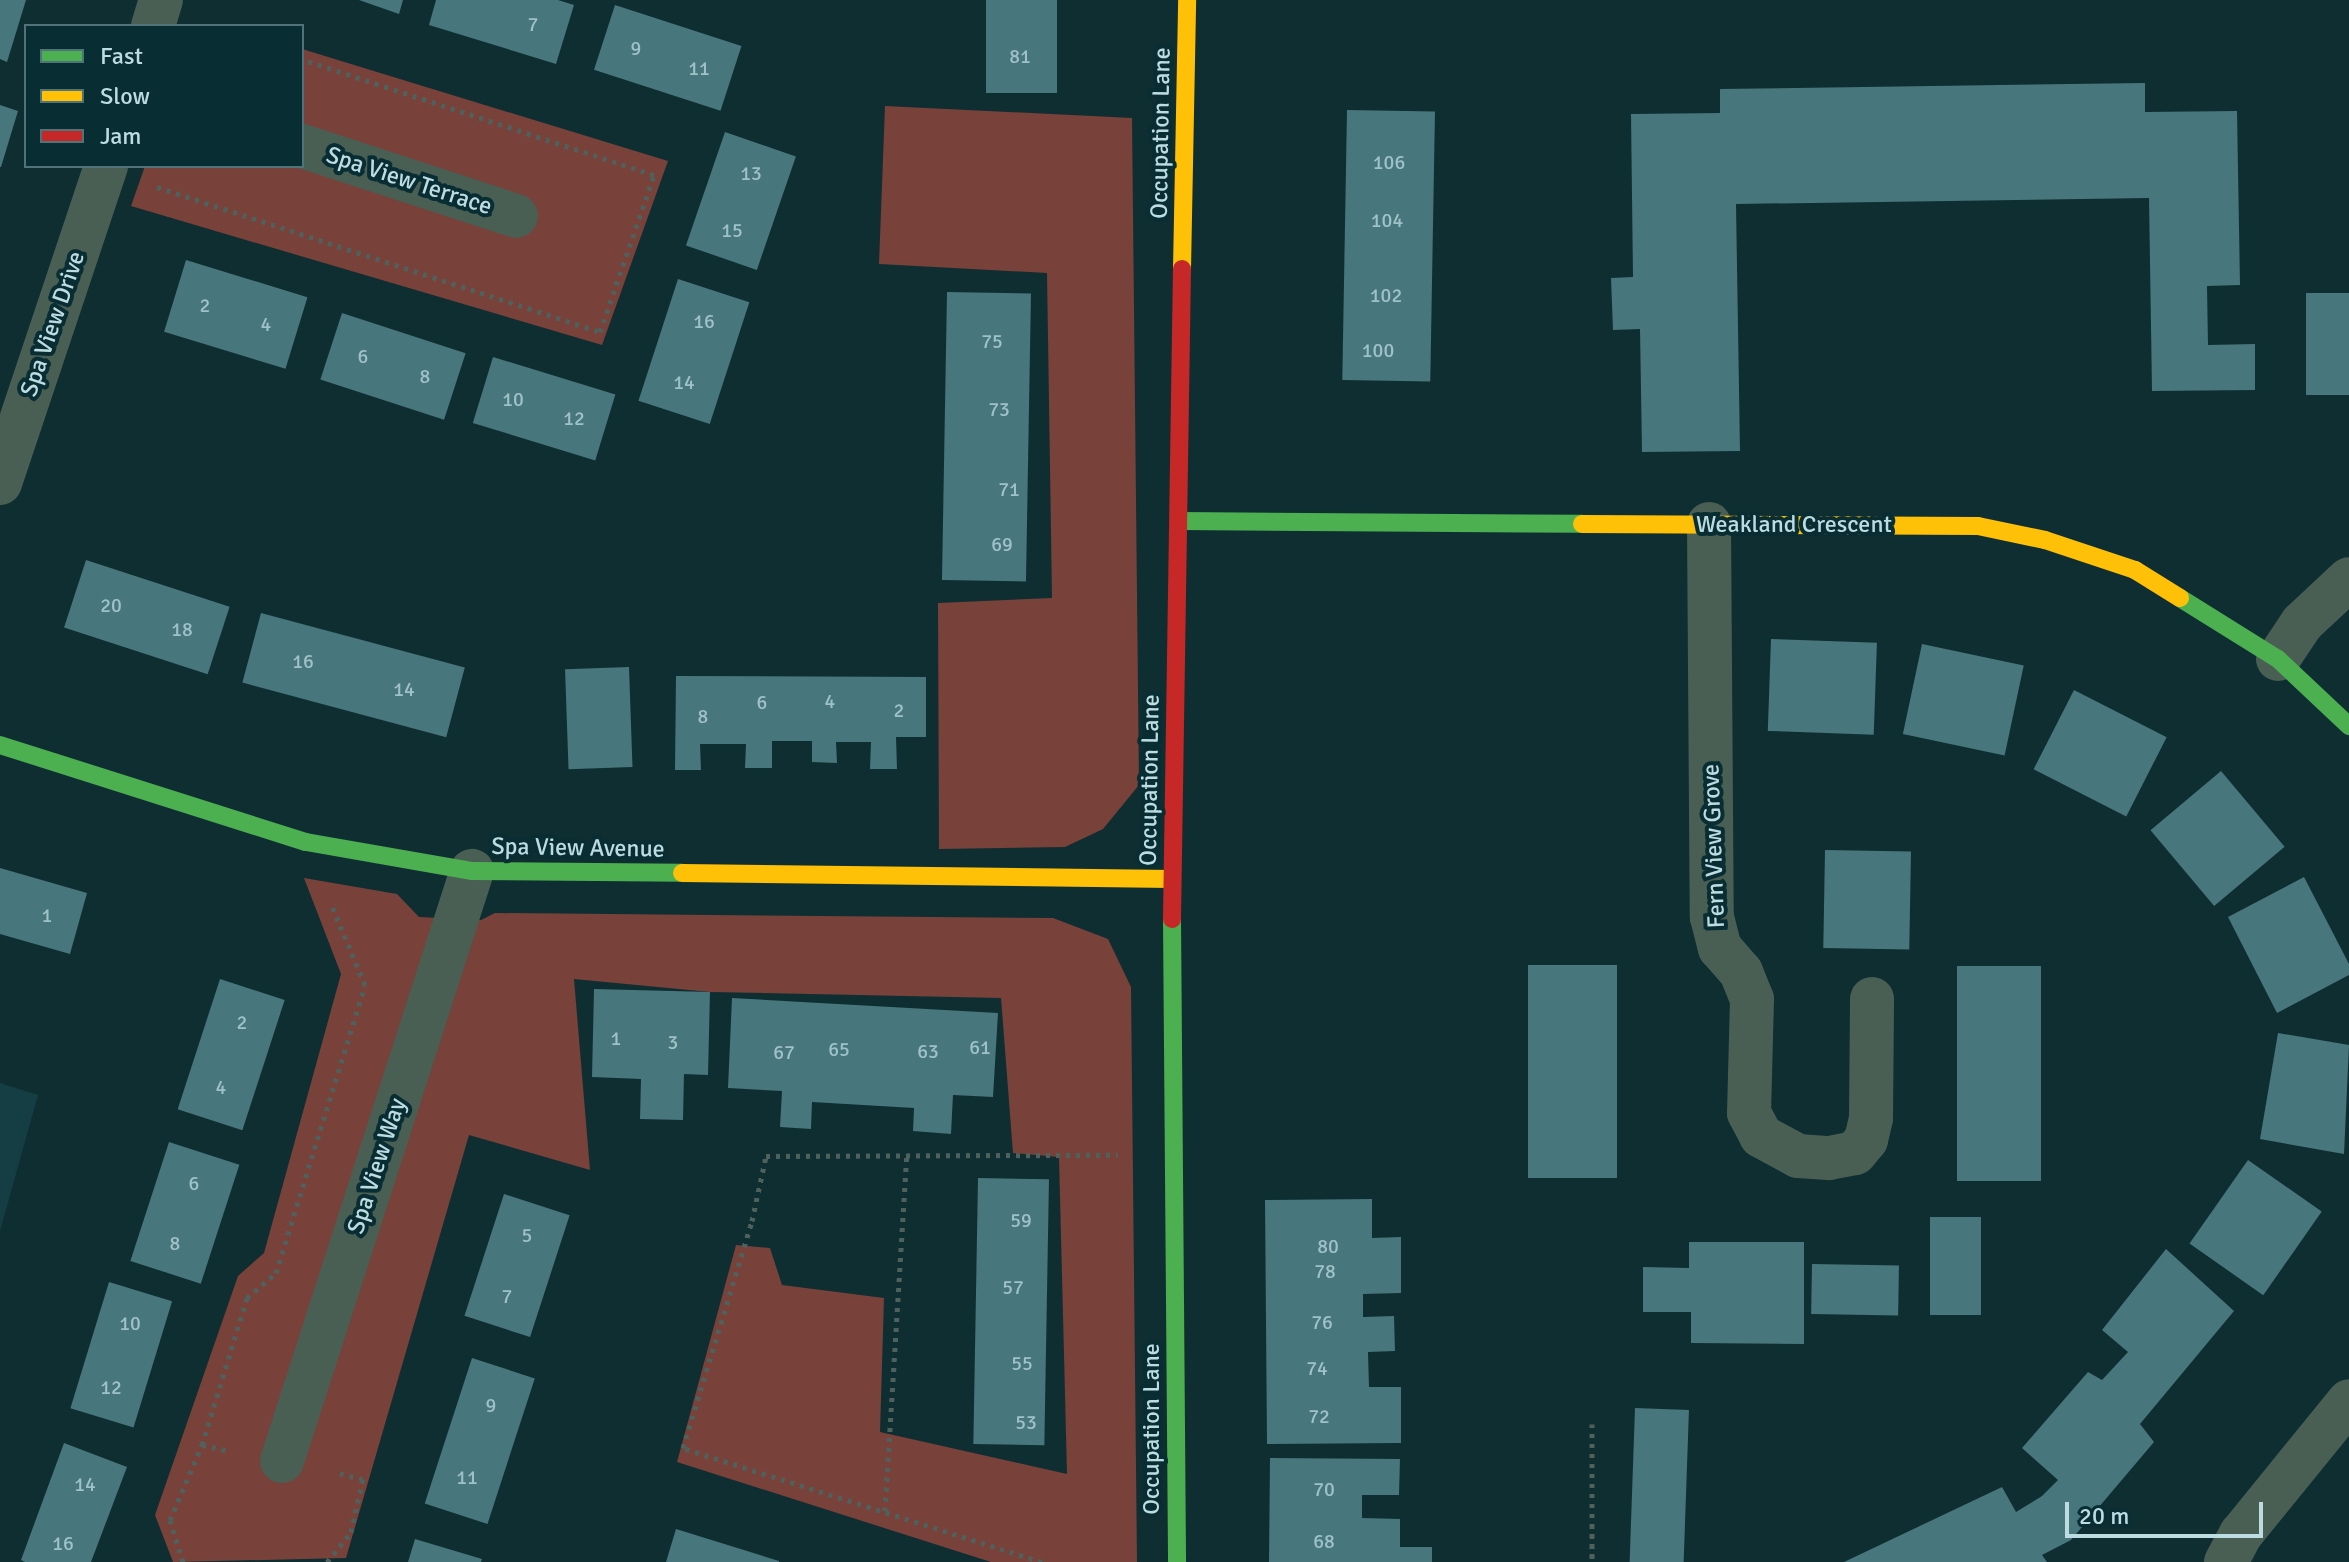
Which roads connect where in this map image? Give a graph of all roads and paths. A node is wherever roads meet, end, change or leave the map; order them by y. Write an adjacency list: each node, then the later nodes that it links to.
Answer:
1 (161, 0): 3 (street)
2 (1187, 0): 8 (street, Occupation Lane)
3 (154, 24)
4 (304, 147): 6 (street, Spa View Terrace)
5 (105, 168): 7 (street, Spa View Drive)
6 (516, 216)
7 (0, 483)
8 (1180, 521): 9 (street, Weakland Crescent); 16 (street, Occupation Lane)
9 (1709, 524): 11 (street, Weakland Crescent); 17 (street, Fern View Grove)
10 (2349, 579): 11 (street)
11 (2278, 659): 12 (street, Weakland Crescent)
12 (2349, 726)
13 (0, 745): 14 (street, Spa View Avenue)
14 (306, 842): 15 (street, Spa View Avenue); 24 (path)
15 (472, 871): 16 (street, Spa View Avenue); 22 (street, Spa View Way)
16 (1172, 879): 18 (street, Occupation Lane)
17 (1872, 999)
18 (1175, 1154): 19 (path); 26 (street, Occupation Lane)
19 (907, 1155): 23 (path); 23 (path)
20 (2349, 1401): 28 (street)
21 (1592, 1424): 27 (path)
22 (282, 1461)
23 (885, 1511): 25 (path)
24 (183, 1562)
25 (1042, 1562)
26 (1177, 1562)
27 (1592, 1562)
28 (2226, 1562)

